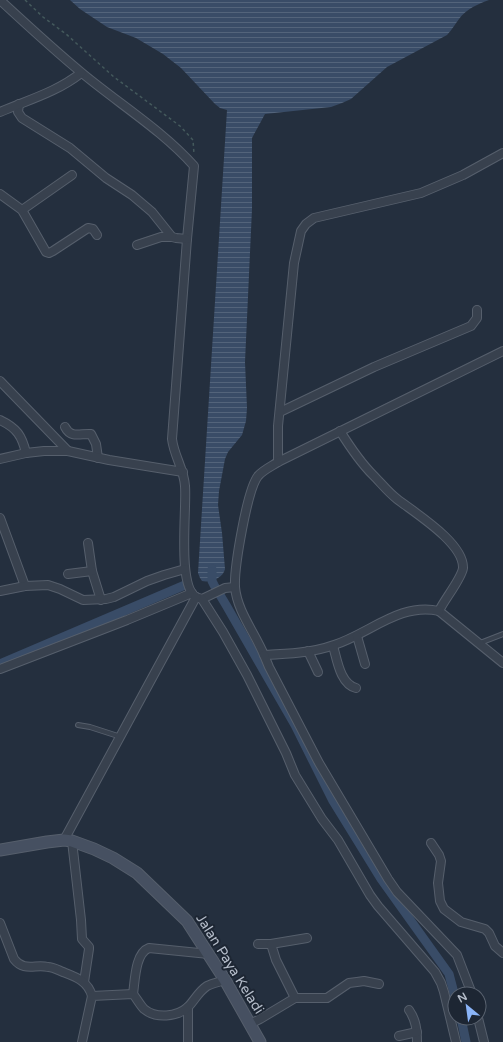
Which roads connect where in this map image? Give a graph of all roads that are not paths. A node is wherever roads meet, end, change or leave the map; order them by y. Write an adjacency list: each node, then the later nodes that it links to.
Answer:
1 (0, 0): 2 (street)
2 (81, 73): 3 (street); 11 (street)
3 (19, 104): 4 (street); 10 (street)
4 (0, 112)
5 (503, 153): 16 (street)
6 (72, 174): 8 (street)
7 (0, 194): 8 (street)
8 (22, 210): 9 (street)
9 (97, 235)
10 (172, 237): 11 (street); 12 (street)
11 (187, 239): 25 (street)
12 (137, 245)
13 (476, 310): 16 (street)
14 (503, 351): 19 (street)
15 (0, 381): 20 (street)
16 (280, 412): 24 (street)
17 (0, 420): 21 (street)
18 (65, 427): 22 (street)
19 (340, 431): 24 (street); 36 (street)
20 (68, 451): 21 (street); 22 (street)
21 (26, 453): 23 (street)
22 (98, 458): 25 (street)
23 (0, 459)
24 (278, 462): 32 (street)
25 (183, 472): 28 (street)
26 (0, 518): 31 (street)
27 (88, 543): 29 (street)
28 (185, 569): 34 (street); 35 (street)
29 (92, 571): 30 (street); 35 (street)
30 (68, 574)
31 (26, 586): 33 (street); 35 (street)
32 (235, 587): 34 (street); 42 (street)
33 (0, 591)
34 (200, 596): 45 (street); 49 (street); 76 (street)
35 (101, 600)
36 (439, 611): 38 (street); 39 (street)
37 (503, 634): 39 (lane)
38 (357, 636): 40 (street); 44 (street)
39 (479, 643): 43 (street)
40 (333, 646): 41 (street); 47 (street)
41 (308, 651): 42 (street); 46 (street)
42 (264, 655): 62 (street)
43 (503, 663)
44 (365, 664)
45 (0, 669)
46 (318, 672)
47 (356, 688)
48 (78, 725): 49 (lane)
49 (121, 737): 50 (street)
50 (68, 840): 52 (main road, Jalan Paya Keladi); 58 (main road, Jalan Paya Keladi); 60 (street)
51 (431, 843): 57 (street)
52 (0, 850)
53 (0, 922): 60 (street)
54 (307, 938): 56 (street)
55 (258, 944): 56 (street)
56 (271, 944): 65 (street)
57 (503, 953)
58 (209, 954): 59 (main road, Jalan Paya Keladi); 63 (street)
59 (225, 980): 66 (street); 68 (main road, Jalan Paya Keladi)
60 (84, 982): 64 (street)
61 (379, 984): 65 (street)
62 (469, 986)
63 (133, 994): 64 (street); 66 (street)
64 (92, 996): 72 (street)
65 (295, 998): 68 (street)
66 (188, 1007): 73 (street)
67 (409, 1010): 70 (street)
68 (250, 1024): 74 (main road, Jalan Paya Keladi)
69 (480, 1026): 77 (street)
70 (417, 1032): 71 (street); 75 (street)
71 (399, 1036)
72 (82, 1042)
73 (188, 1042)
74 (260, 1042)
75 (417, 1042)
76 (456, 1042)
77 (484, 1042)

